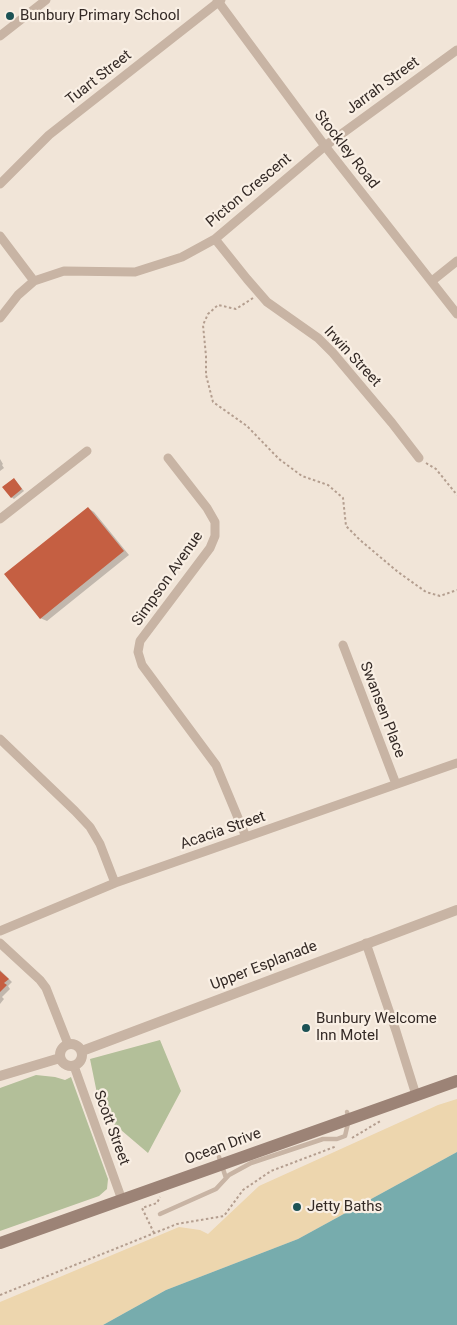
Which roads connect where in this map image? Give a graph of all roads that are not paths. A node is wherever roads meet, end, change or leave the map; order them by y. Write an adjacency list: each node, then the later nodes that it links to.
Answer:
1 (46, 0): 3 (street)
2 (219, 1): 5 (street, Stockley Road); 6 (street, Tuart Street)
3 (0, 36)
4 (457, 50): 5 (street, Jarrah Street)
5 (325, 146): 8 (street, Picton Crescent); 11 (street, Stockley Road)
6 (0, 184)
7 (0, 236): 10 (street)
8 (216, 239): 10 (street, Picton Crescent); 16 (street, Irwin Street)
9 (457, 261): 11 (street)
10 (34, 280): 13 (street, Picton Crescent)
11 (432, 281): 12 (street, Stockley Road)
12 (457, 314)
13 (0, 318)
14 (87, 451): 17 (street)
15 (168, 458): 22 (street, Simpson Avenue)
16 (419, 458)
17 (0, 518)
18 (343, 645): 21 (street, Swansen Place)
19 (0, 739): 23 (street)
20 (457, 763): 21 (street, Acacia Street)
21 (396, 784): 22 (street, Acacia Street)
22 (246, 837): 23 (street, Acacia Street)
23 (115, 883): 25 (street, Acacia Street)
24 (457, 910): 27 (street, Upper Esplanade)
25 (0, 931)
26 (0, 943): 28 (street)
27 (366, 943): 29 (street, Upper Esplanade); 35 (street)
28 (68, 1044): 29 (street); 30 (street)
29 (82, 1051): 31 (street)
30 (60, 1058): 31 (street); 33 (street)
31 (74, 1066): 39 (street, Scott Street)
32 (457, 1072): 35 (main road, Ocean Drive)
33 (0, 1076)
34 (457, 1081): 35 (main road, Ocean Drive)
35 (415, 1092): 36 (main road, Ocean Drive)
36 (348, 1115): 37 (main road, Ocean Drive); 38 (lane)
37 (220, 1161): 38 (lane); 39 (main road, Ocean Drive); 39 (main road, Ocean Drive)
38 (226, 1178): 40 (lane)
39 (120, 1196): 41 (main road, Ocean Drive); 42 (main road, Ocean Drive)
40 (160, 1214)
41 (0, 1235)
42 (0, 1243)

